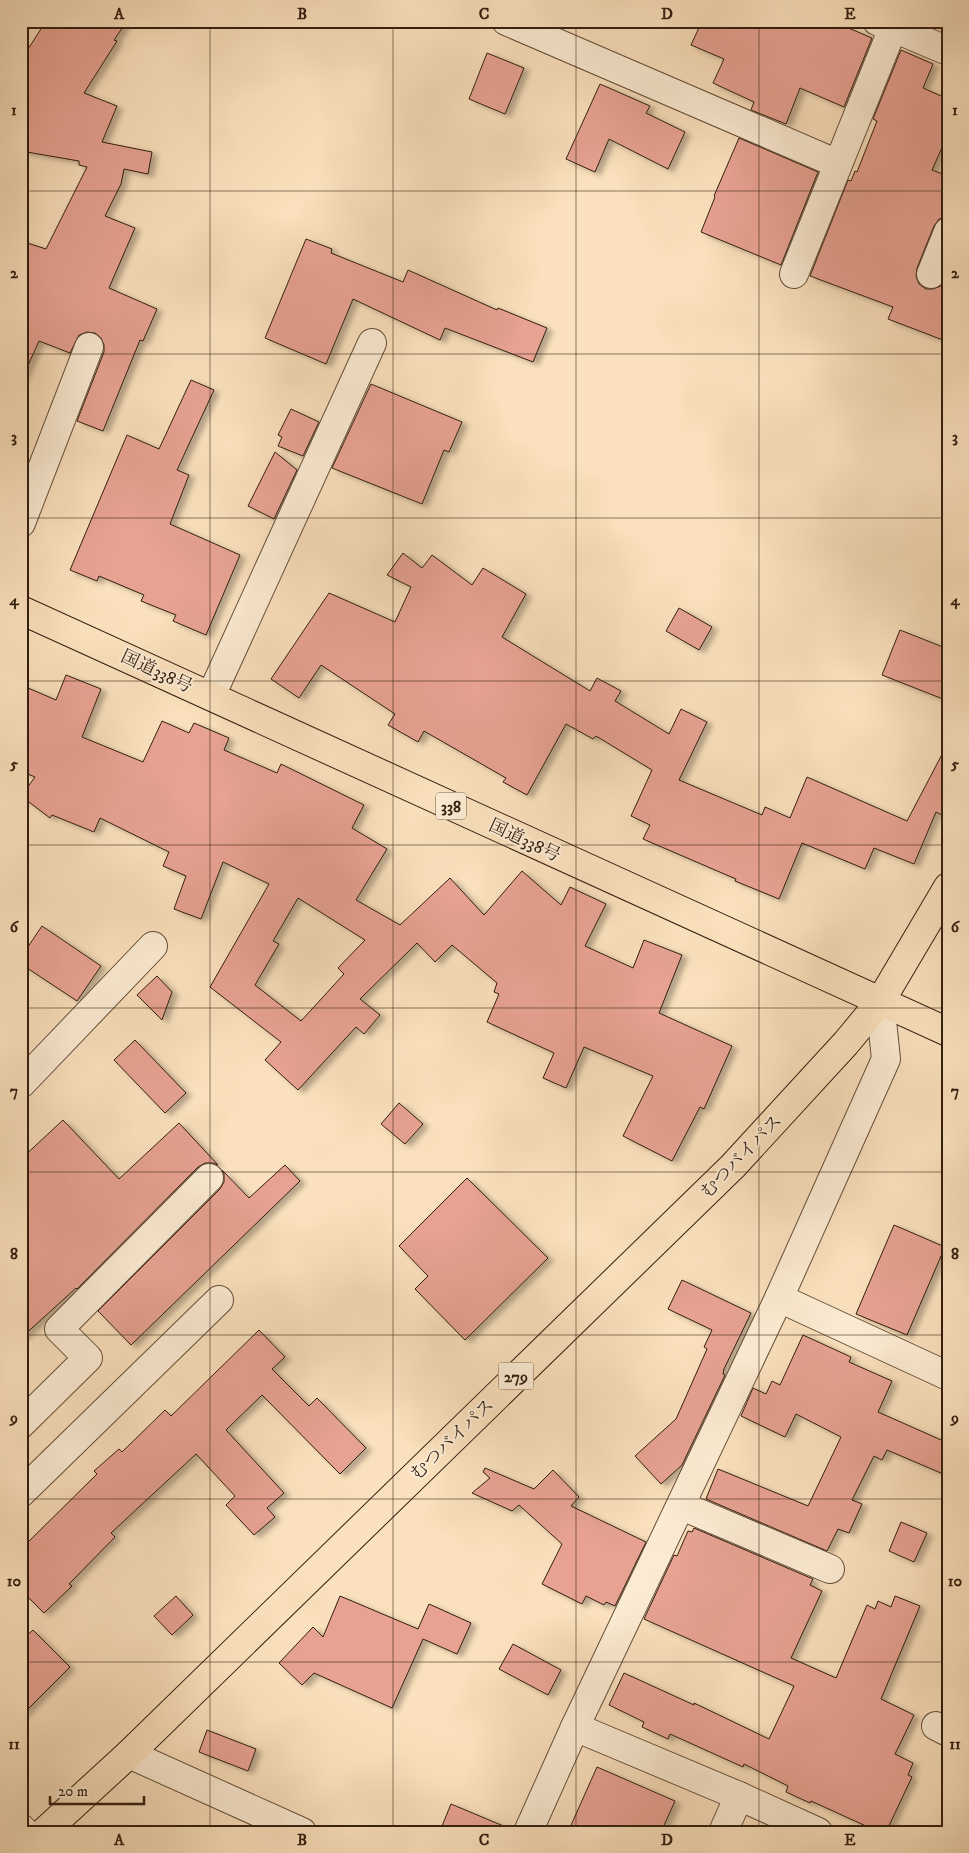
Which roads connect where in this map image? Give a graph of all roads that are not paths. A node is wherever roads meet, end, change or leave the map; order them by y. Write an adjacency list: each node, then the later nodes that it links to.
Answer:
1 (506, 21): 4 (street)
2 (885, 25): 3 (street); 4 (street)
3 (948, 52)
4 (838, 164): 6 (street)
5 (948, 232): 7 (street)
6 (794, 274)
7 (931, 274)
8 (372, 343): 12 (street)
9 (88, 347): 10 (street)
10 (21, 523)
11 (21, 610): 12 (highway, 国道338号 / 338)
12 (211, 696): 15 (highway, 国道338号 / 338)
13 (948, 887): 15 (highway, むつバイパス / 279)
14 (153, 946): 17 (street)
15 (880, 1002): 16 (highway, 国道338号 / 338); 19 (street); 27 (highway, むつバイパス / 279)
16 (948, 1032)
17 (21, 1084)
18 (209, 1178): 22 (street)
19 (779, 1298): 21 (street); 24 (street)
20 (219, 1300): 23 (street)
21 (948, 1376)
22 (21, 1424)
23 (21, 1492)
24 (682, 1506): 25 (street); 26 (street)
25 (830, 1569)
26 (575, 1727): 28 (street); 33 (street)
27 (129, 1754): 31 (highway, むつバイパス / 279); 32 (street)
28 (739, 1796): 34 (street); 35 (street)
29 (21, 1828): 30 (street)
30 (25, 1832)
31 (44, 1832)
32 (302, 1832)
33 (528, 1832)
34 (723, 1832)
35 (818, 1832)

